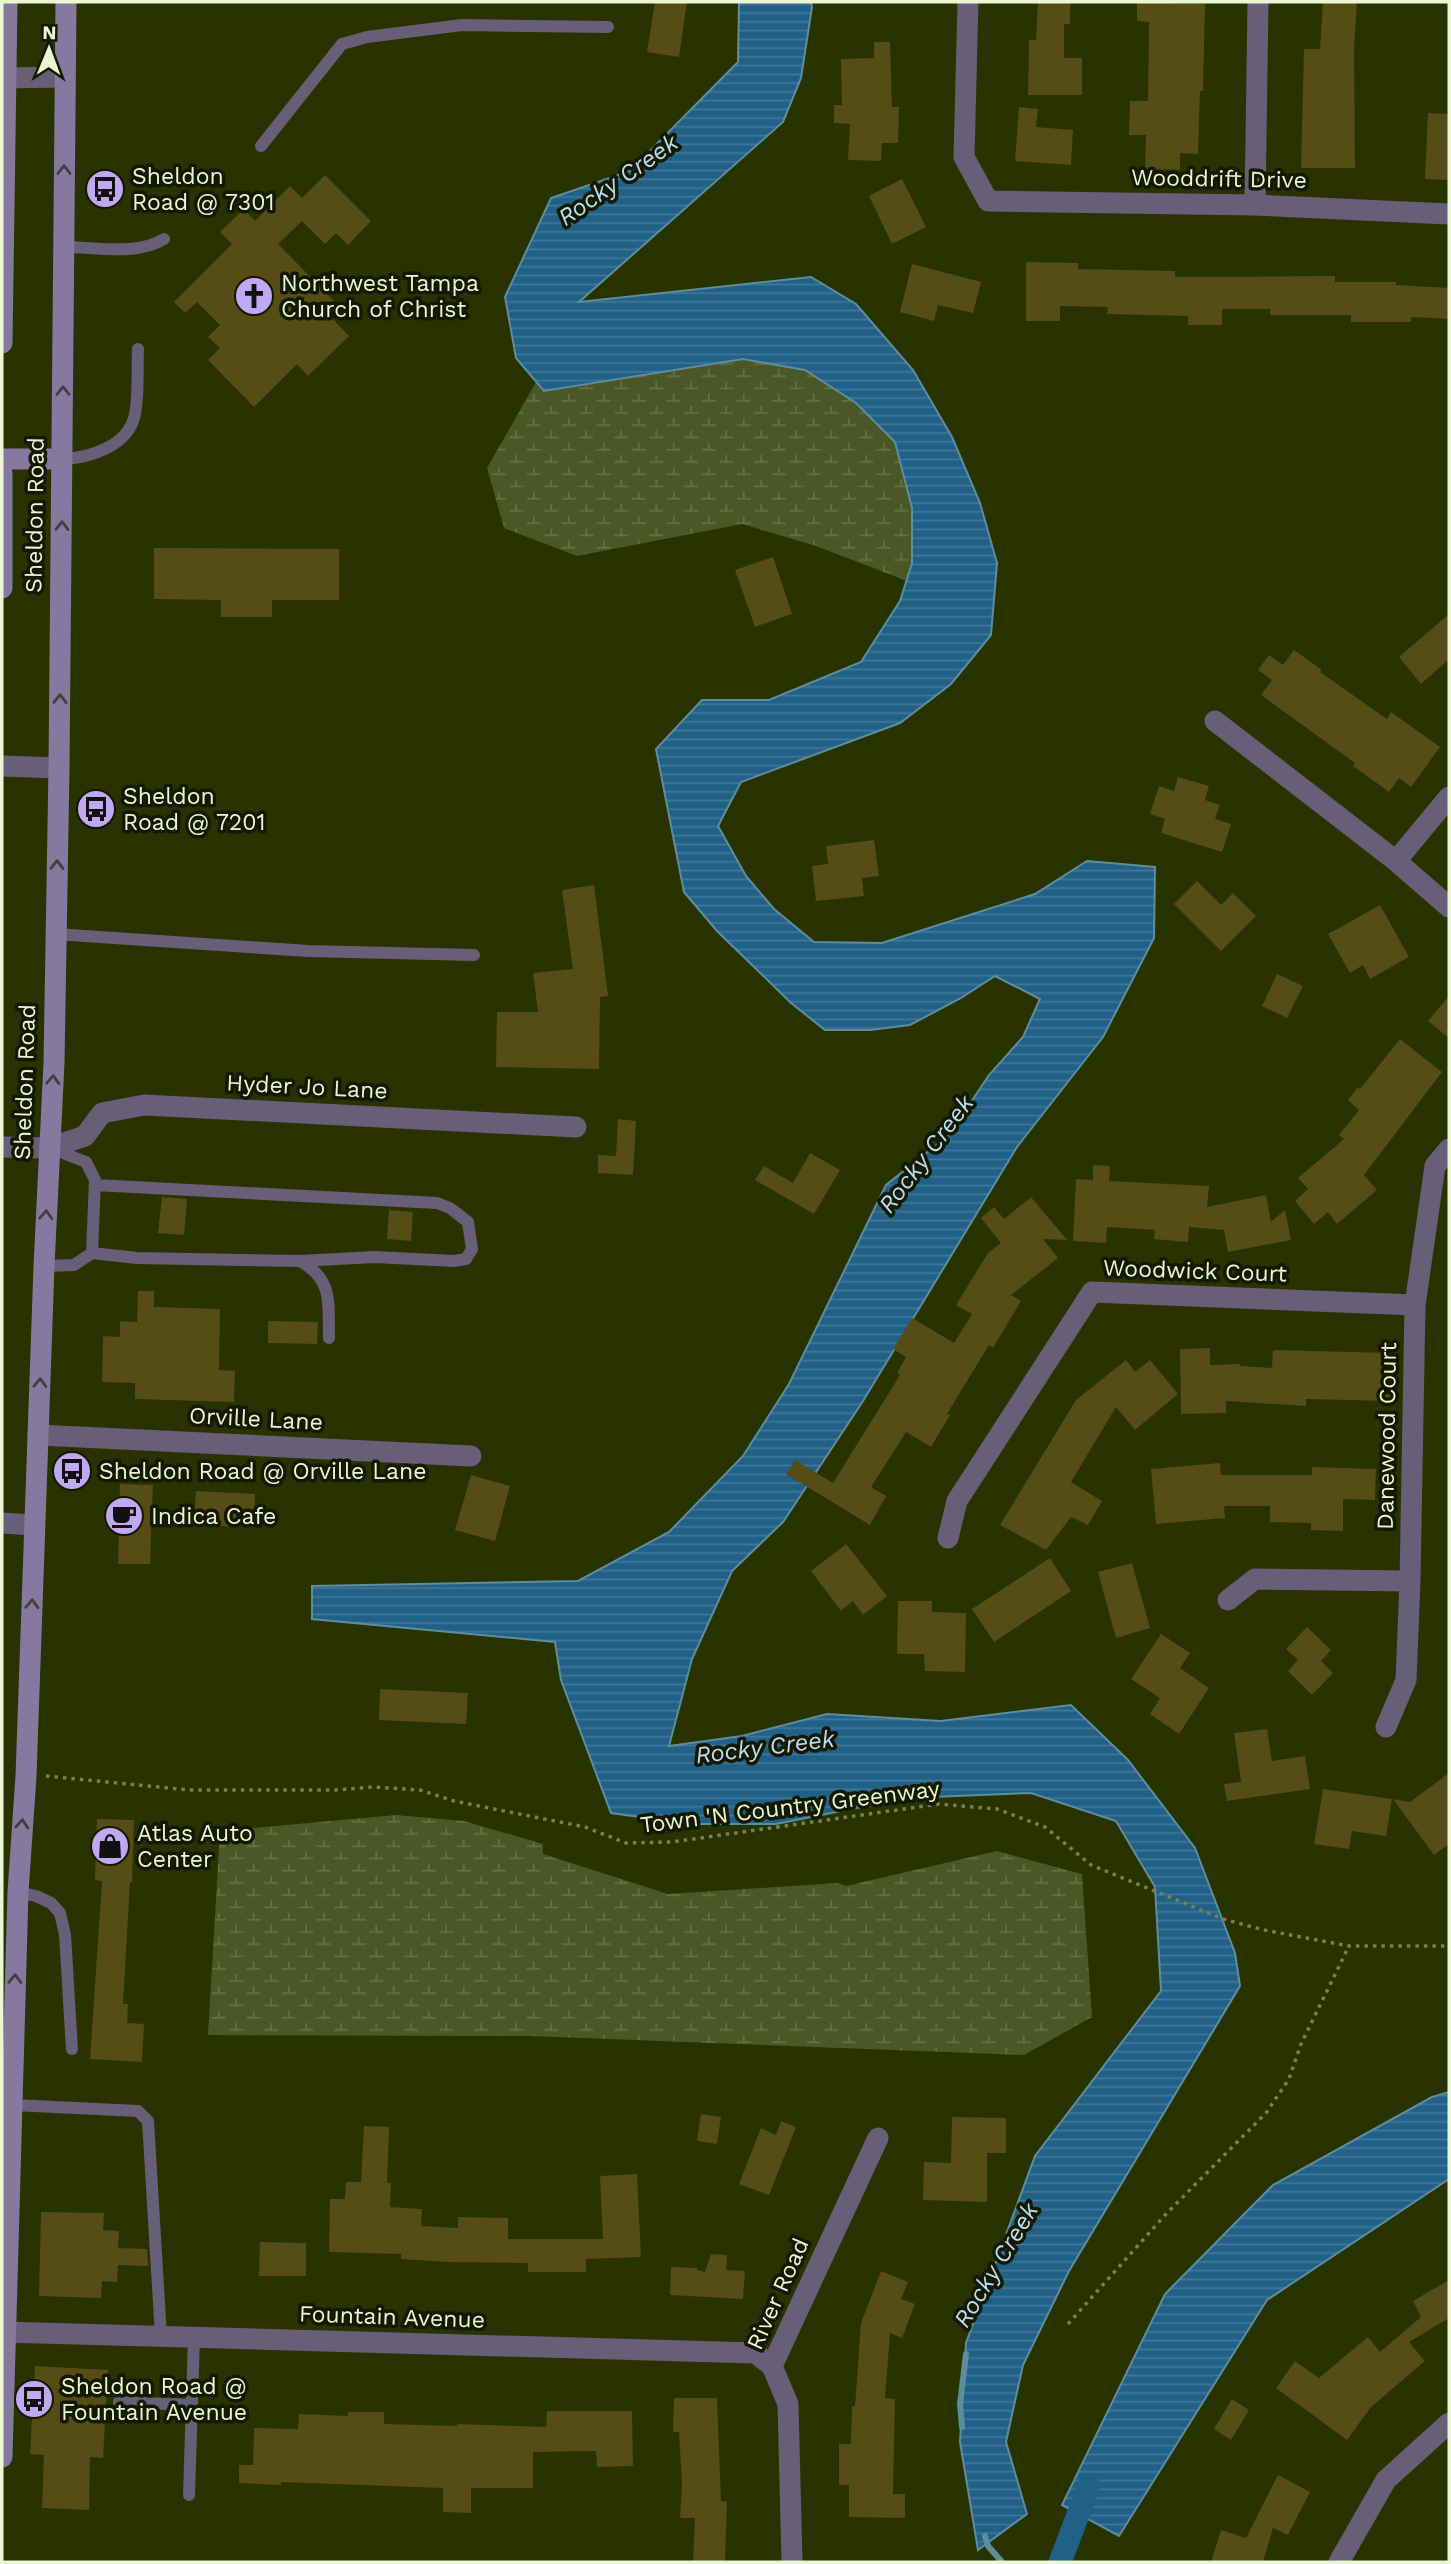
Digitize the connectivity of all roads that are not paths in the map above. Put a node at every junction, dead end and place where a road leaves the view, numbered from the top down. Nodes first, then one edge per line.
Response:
1 (6, 2) edge
2 (66, 2) edge
3 (968, 2) edge
4 (1258, 2) edge
5 (608, 27) dead end
6 (65, 77) junction
7 (4, 78) edge
8 (261, 146) dead end
9 (1255, 205) junction
10 (1449, 214) edge
11 (164, 239) dead end
12 (65, 247) junction
13 (2, 249) edge
14 (2, 343) edge
15 (138, 349) dead end
16 (2, 459) edge
17 (62, 459) junction
18 (2, 473) edge
19 (3, 523) edge
20 (2, 588) edge
21 (1215, 721) dead end
22 (2, 766) edge
23 (59, 768) junction
24 (1449, 797) edge
25 (1396, 861) junction
26 (1449, 907) edge
27 (55, 934) junction
28 (474, 955) dead end
29 (576, 1128) dead end
30 (2, 1147) edge
31 (49, 1148) junction
32 (1449, 1149) edge
33 (95, 1185) junction
34 (92, 1253) junction
35 (300, 1261) junction
36 (44, 1266) junction
37 (1415, 1305) junction
38 (329, 1338) dead end
39 (38, 1435) junction
40 (471, 1456) dead end
41 (2, 1523) edge
42 (34, 1524) junction
43 (948, 1538) dead end
44 (1410, 1581) junction
45 (1228, 1600) dead end
46 (1386, 1727) dead end
47 (10, 1892) edge
48 (72, 2049) dead end
49 (13, 2105) junction
50 (878, 2138) dead end
51 (4, 2332) edge
52 (161, 2337) junction
53 (194, 2337) junction
54 (772, 2366) junction
55 (118, 2402) dead end
56 (192, 2405) junction
57 (1449, 2423) edge
58 (2, 2456) edge
59 (189, 2495) dead end
60 (792, 2562) edge
61 (1339, 2562) edge

1 - 7 main road
2 - 6 main road, Sheldon Road
3 - 9 street, Wooddrift Drive
4 - 9 street
5 - 8 lane
6 - 7 street
12 -> 6 main road, Sheldon Road
7 - 13 main road
9 - 10 street, Wooddrift Drive
11 - 12 lane
17 -> 12 main road, Sheldon Road
13 - 14 main road
15 - 17 lane
16 - 17 main road
23 -> 17 main road, Sheldon Road
18 - 19 main road, Sheldon Road
19 - 20 main road, Sheldon Road
21 - 25 street
22 - 23 street
27 -> 23 main road, Sheldon Road
24 - 25 street
25 - 26 street
27 - 28 lane
31 -> 27 main road, Sheldon Road
29 - 31 street, Hyder Jo Lane
30 - 31 street, Hyder Jo Lane
31 - 33 lane
36 -> 31 main road, Sheldon Road
32 - 37 street, Danewood Court
33 - 34 lane
33 - 35 lane
34 - 35 lane
34 - 36 lane
35 - 38 lane
39 -> 36 main road, Sheldon Road
37 - 43 street, Woodwick Court
37 - 44 street, Danewood Court
39 - 40 street, Orville Lane
39 - 42 main road, Sheldon Road
41 - 42 street
47 -> 42 main road, Sheldon Road
44 - 45 street
44 - 46 street, Danewood Court
47 - 48 lane
49 -> 47 main road, Sheldon Road
49 - 51 main road, Sheldon Road
49 - 52 lane
50 - 54 street, River Road
51 - 52 street, Fountain Avenue
51 - 58 main road, Sheldon Road
52 - 53 street, Fountain Avenue
53 - 54 street, Fountain Avenue
53 - 56 lane
54 - 60 street, River Road
55 - 56 lane
56 - 59 lane
57 - 61 street

